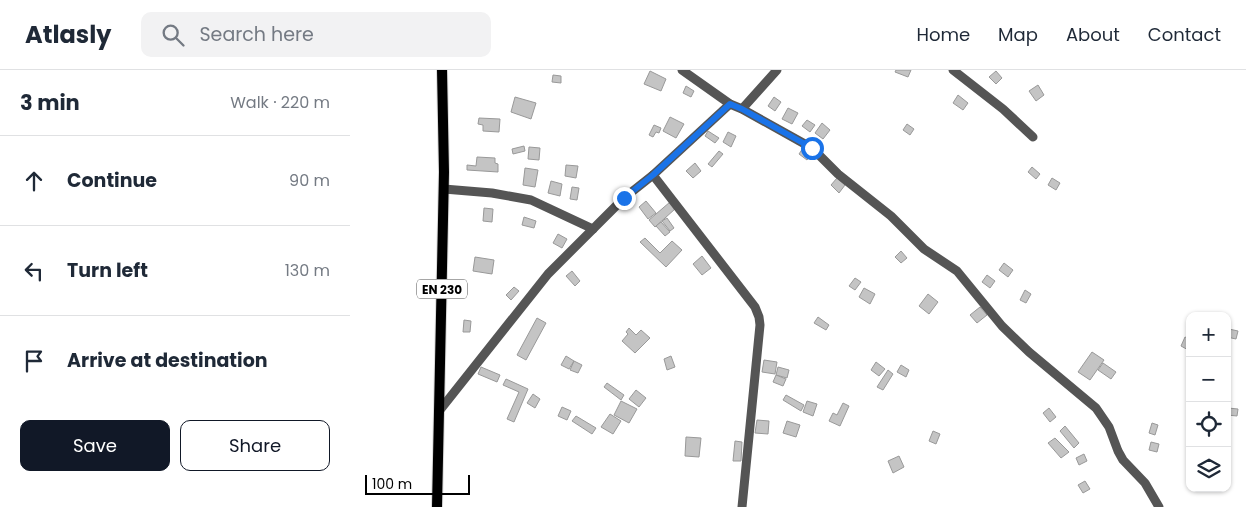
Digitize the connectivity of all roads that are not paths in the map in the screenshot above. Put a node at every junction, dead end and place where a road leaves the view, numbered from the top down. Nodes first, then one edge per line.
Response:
1 (442, 70) edge
2 (777, 70) edge
3 (953, 70) edge
4 (688, 72) edge
5 (730, 104) junction
6 (742, 109) junction
7 (1034, 137) dead end
8 (653, 175) junction
9 (444, 189) junction
10 (593, 229) junction
11 (440, 410) junction
12 (437, 507) edge
13 (742, 507) edge
14 (1160, 507) edge

1 - 9 main road, EN 230
2 - 6 street
3 - 7 street
4 - 5 street
5 - 6 street
5 - 8 street
6 - 14 street
8 - 10 street
8 - 13 street
9 - 10 street
9 - 11 main road, EN 230
10 - 11 street
11 - 12 main road, EN 230

